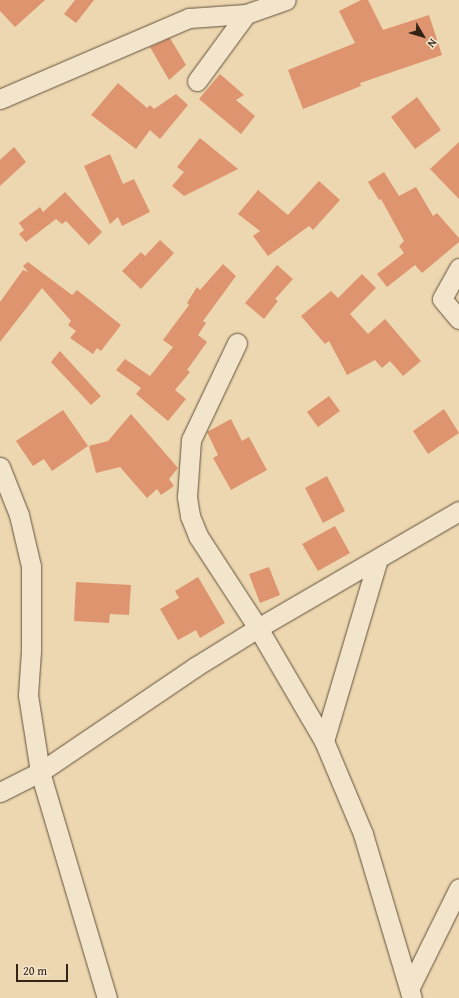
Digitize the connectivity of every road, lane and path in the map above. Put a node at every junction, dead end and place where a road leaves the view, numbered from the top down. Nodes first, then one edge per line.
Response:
1 (286, 0) edge
2 (246, 14) junction
3 (197, 80) dead end
4 (0, 99) edge
5 (459, 268) edge
6 (459, 319) edge
7 (237, 343) dead end
8 (0, 467) edge
9 (459, 511) edge
10 (378, 559) junction
11 (258, 628) junction
12 (324, 741) junction
13 (40, 772) junction
14 (0, 792) edge
15 (459, 888) edge
16 (411, 992) edge
17 (106, 998) edge

1 - 2 street
2 - 3 street
2 - 4 street
5 - 6 street
7 - 11 street
8 - 13 street
9 - 10 street
10 - 11 street
10 - 12 street
11 - 12 street
11 - 13 street
12 - 16 street
13 - 14 street
13 - 17 street
15 - 16 street

